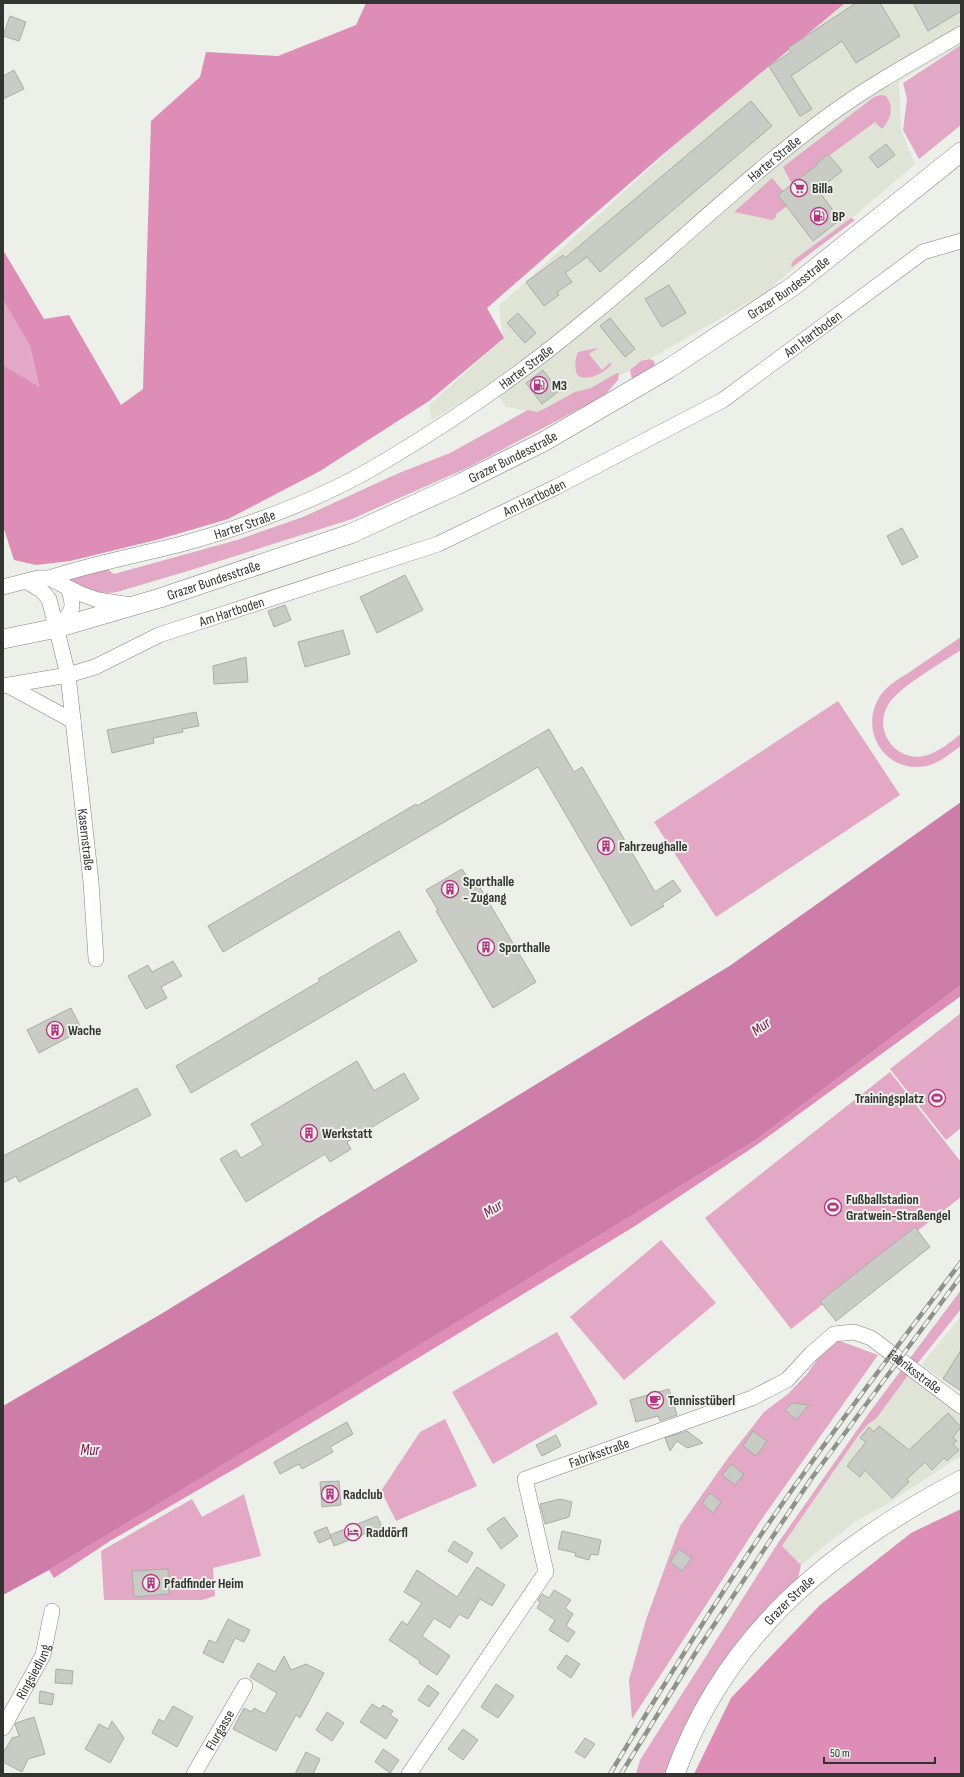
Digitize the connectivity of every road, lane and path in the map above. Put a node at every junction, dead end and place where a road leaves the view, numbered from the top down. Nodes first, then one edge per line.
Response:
1 (961, 34) edge
2 (961, 152) edge
3 (961, 242) edge
4 (49, 578) junction
5 (27, 582) junction
6 (3, 587) edge
7 (68, 588) junction
8 (133, 606) junction
9 (57, 628) junction
10 (3, 639) edge
11 (68, 675) junction
12 (6, 686) edge
13 (73, 721) junction
14 (96, 959) dead end
15 (961, 1406) edge
16 (961, 1480) edge
17 (52, 1611) dead end
18 (245, 1686) dead end
19 (3, 1728) edge
20 (194, 1774) edge
21 (409, 1774) edge
22 (675, 1774) edge

1 - 4 street, Harter Straße
2 - 8 main road, Grazer Bundesstraße
3 - 11 street, Am Hartboden
4 - 5 street, Harter Straße
4 - 7 street
5 - 6 street, Harter Straße
5 - 9 street
7 - 8 street
7 - 9 street
8 - 9 main road, Grazer Bundesstraße
9 - 10 main road, Grazer Bundesstraße
9 - 11 street, Kasernstraße
11 - 12 street
11 - 13 street, Kasernstraße
12 - 13 street
13 - 14 street, Kasernstraße
15 - 21 street, Fabriksstraße
16 - 22 main road, Grazer Straße
17 - 19 street, Ringsiedlung
18 - 20 street, Flurgasse

